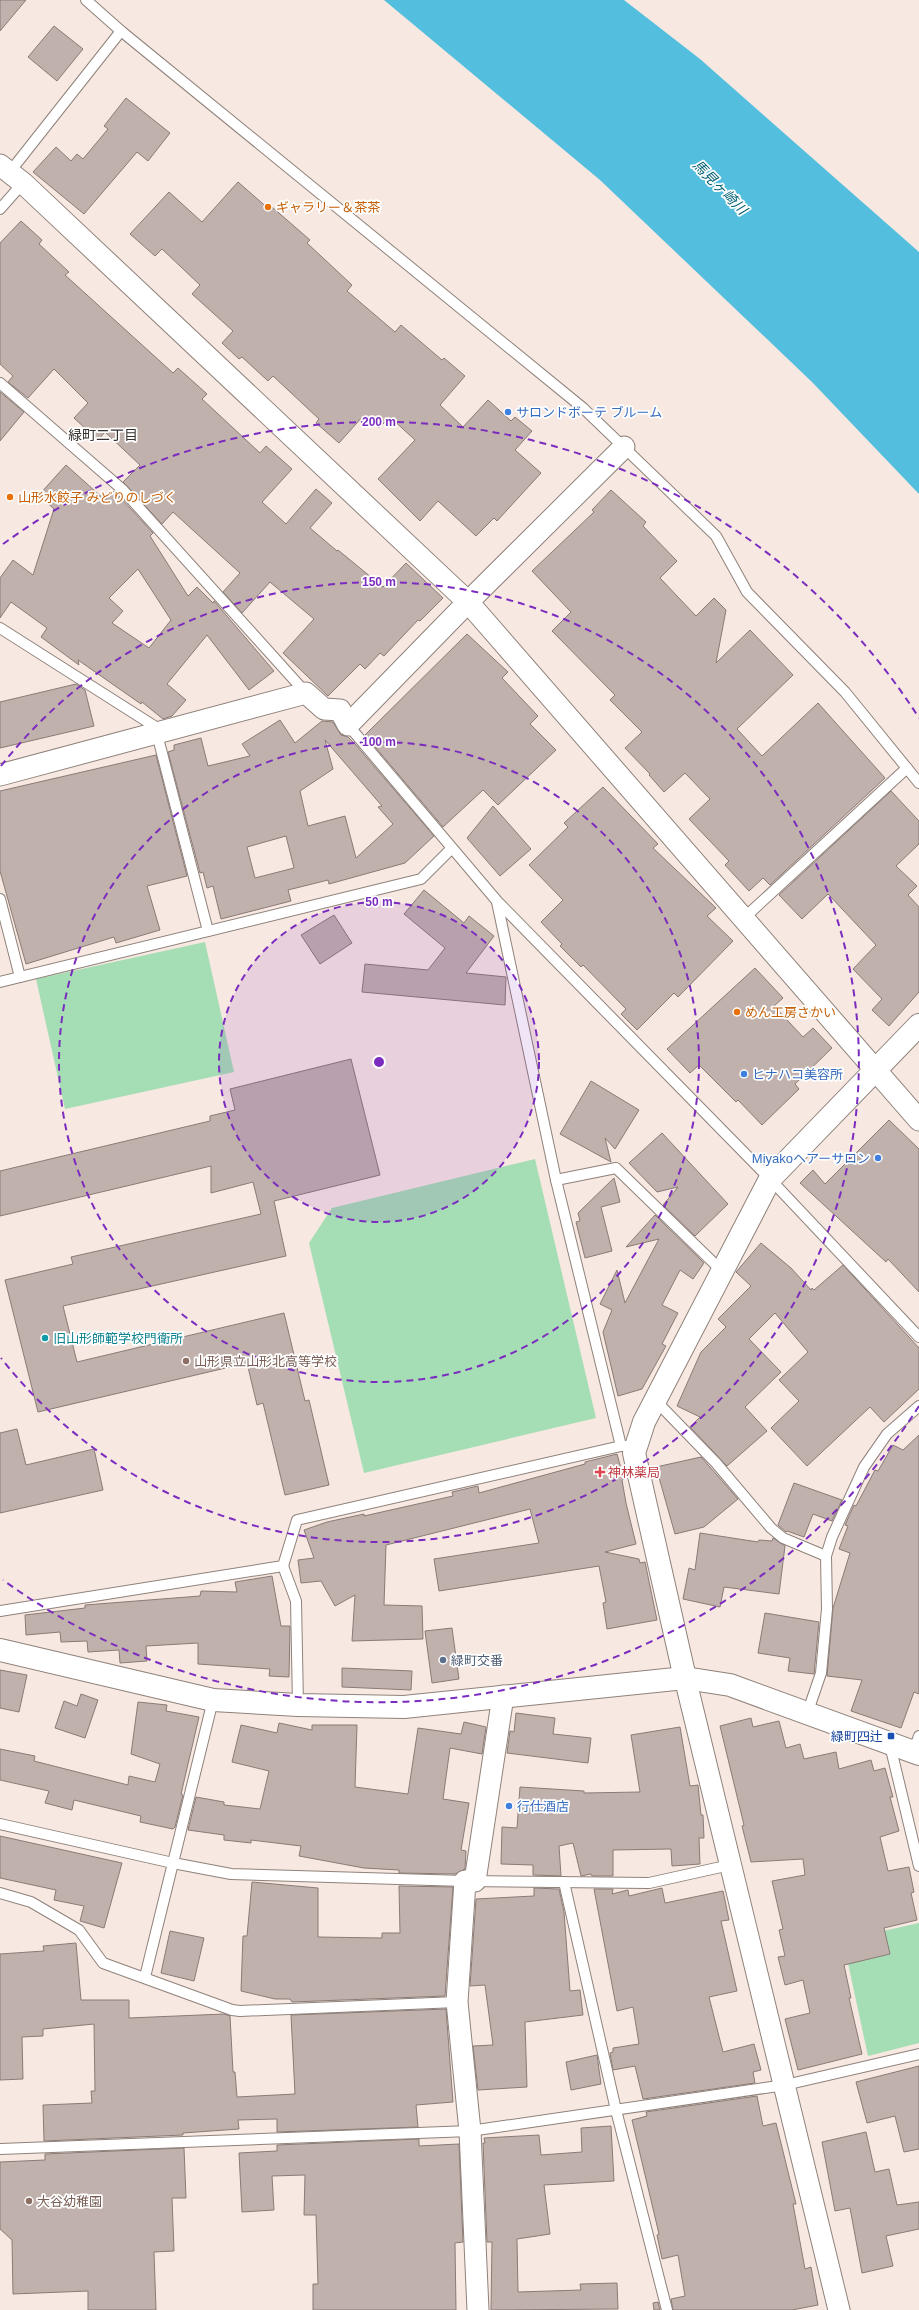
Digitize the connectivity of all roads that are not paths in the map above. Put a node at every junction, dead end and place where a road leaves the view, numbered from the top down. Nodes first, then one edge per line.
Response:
1 (86, 0) edge
2 (121, 31) junction
3 (11, 173) edge
4 (0, 209) edge
5 (0, 383) edge
6 (624, 447) junction
7 (468, 602) junction
8 (0, 628) edge
9 (306, 693) junction
10 (348, 725) junction
11 (160, 733) junction
12 (907, 768) junction
13 (0, 775) edge
14 (919, 783) edge
15 (451, 849) junction
16 (0, 898) edge
17 (497, 901) junction
18 (744, 918) junction
19 (208, 931) junction
20 (20, 977) junction
21 (0, 982) edge
22 (919, 1025) edge
23 (876, 1068) junction
24 (919, 1120) edge
25 (770, 1179) junction
26 (556, 1180) junction
27 (722, 1271) junction
28 (919, 1337) edge
29 (655, 1400) junction
30 (919, 1406) edge
31 (629, 1446) junction
32 (826, 1556) junction
33 (284, 1566) junction
34 (0, 1611) edge
35 (0, 1650) edge
36 (685, 1678) junction
37 (503, 1696) junction
38 (213, 1700) junction
39 (298, 1705) junction
40 (807, 1714) junction
41 (890, 1745) junction
42 (917, 1747) edge
43 (0, 1824) edge
44 (173, 1863) junction
45 (730, 1865) junction
46 (919, 1866) edge
47 (470, 1881) junction
48 (564, 1882) junction
49 (0, 1893) edge
50 (145, 1977) junction
51 (458, 2002) junction
52 (919, 2054) edge
53 (785, 2085) junction
54 (616, 2110) junction
55 (470, 2131) junction
56 (0, 2150) edge
57 (478, 2310) edge
58 (667, 2310) edge
59 (839, 2310) edge

1 - 2 lane
2 - 3 lane
2 - 6 lane
3 - 4 lane
3 - 7 street
5 - 9 lane
6 - 7 street
6 - 12 lane
7 - 10 street
7 - 18 street
8 - 11 lane
9 - 10 street
9 - 11 street
10 - 15 lane
11 - 13 street
11 - 19 lane
12 - 14 lane
12 - 18 lane
15 - 17 lane
15 - 19 lane
16 - 20 lane
17 - 25 lane
17 - 26 lane
18 - 23 street
19 - 20 lane
20 - 21 lane
22 - 23 street
23 - 24 street
23 - 25 street
25 - 27 street
25 - 28 lane
26 - 27 lane
26 - 31 lane
27 - 29 street
29 - 31 street
29 - 32 lane
30 - 32 lane
31 - 33 lane
31 - 36 street
32 - 40 lane
33 - 34 lane
33 - 39 lane
35 - 38 street
36 - 37 street
36 - 40 street
36 - 45 street
37 - 39 street
37 - 47 street
38 - 39 street
38 - 44 lane
40 - 41 street
41 - 42 street
41 - 46 lane
43 - 44 lane
44 - 47 lane
44 - 50 lane
45 - 48 lane
45 - 53 street
47 - 48 lane
47 - 51 street
48 - 54 lane
49 - 50 lane
50 - 51 lane
51 - 55 street
52 - 53 lane
53 - 54 lane
53 - 59 street
54 - 55 lane
54 - 58 lane
55 - 56 lane
55 - 57 street

